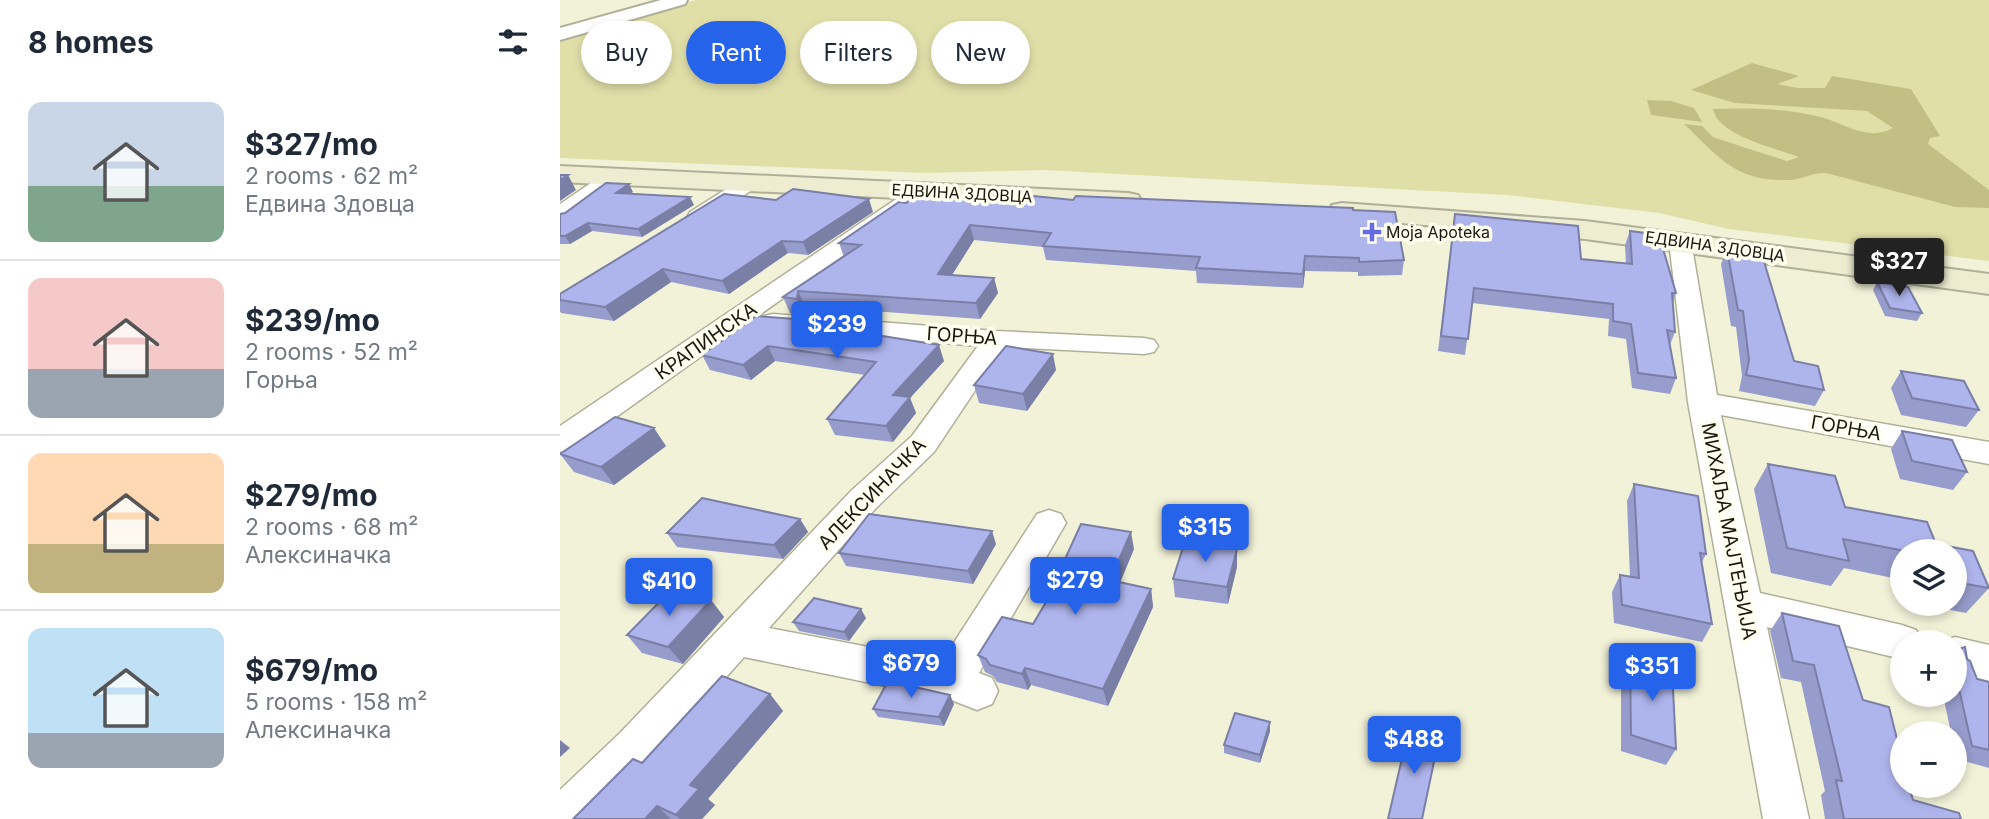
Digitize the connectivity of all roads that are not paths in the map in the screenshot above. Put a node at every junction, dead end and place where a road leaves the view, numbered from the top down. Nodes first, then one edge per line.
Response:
1 (679, 0) edge
2 (560, 34) edge
3 (560, 174) edge
4 (614, 176) junction
5 (749, 183) junction
6 (921, 191) junction
7 (1157, 202) edge
8 (1309, 209) edge
9 (560, 214) edge
10 (685, 225) edge
11 (1680, 241) junction
12 (1989, 284) edge
13 (738, 319) junction
14 (996, 339) junction
15 (1144, 346) dead end
16 (1703, 402) junction
17 (560, 441) edge
18 (1989, 453) edge
19 (1049, 523) dead end
20 (1745, 606) junction
21 (736, 639) junction
22 (1890, 639) edge
23 (1967, 658) edge
24 (1989, 663) edge
25 (564, 819) edge
26 (1786, 819) edge

1 - 2 street
3 - 4 main road, ЕДВИНА ЗДОВЦА
4 - 5 main road, ЕДВИНА ЗДОВЦА
4 - 9 street
5 - 6 main road, ЕДВИНА ЗДОВЦА
5 - 10 street
6 - 7 main road, ЕДВИНА ЗДОВЦА
6 - 13 street, КРАПИНСКА
8 - 11 main road, ЕДВИНА ЗДОВЦА
11 - 12 main road, ЕДВИНА ЗДОВЦА
11 - 16 street, МИХАЉА МАЈТЕЊИЈА
13 - 14 street, ГОРЊА
13 - 17 street, КРАПИНСКА
14 - 15 street, ГОРЊА
14 - 21 street, АЛЕКСИНАЧКА
16 - 18 street, ГОРЊА
16 - 20 street, МИХАЉА МАЈТЕЊИЈА
19 - 21 street
20 - 22 street
20 - 26 street, МИХАЉА МАЈТЕЊИЈА
21 - 25 street, АЛЕКСИНАЧКА
23 - 24 street

